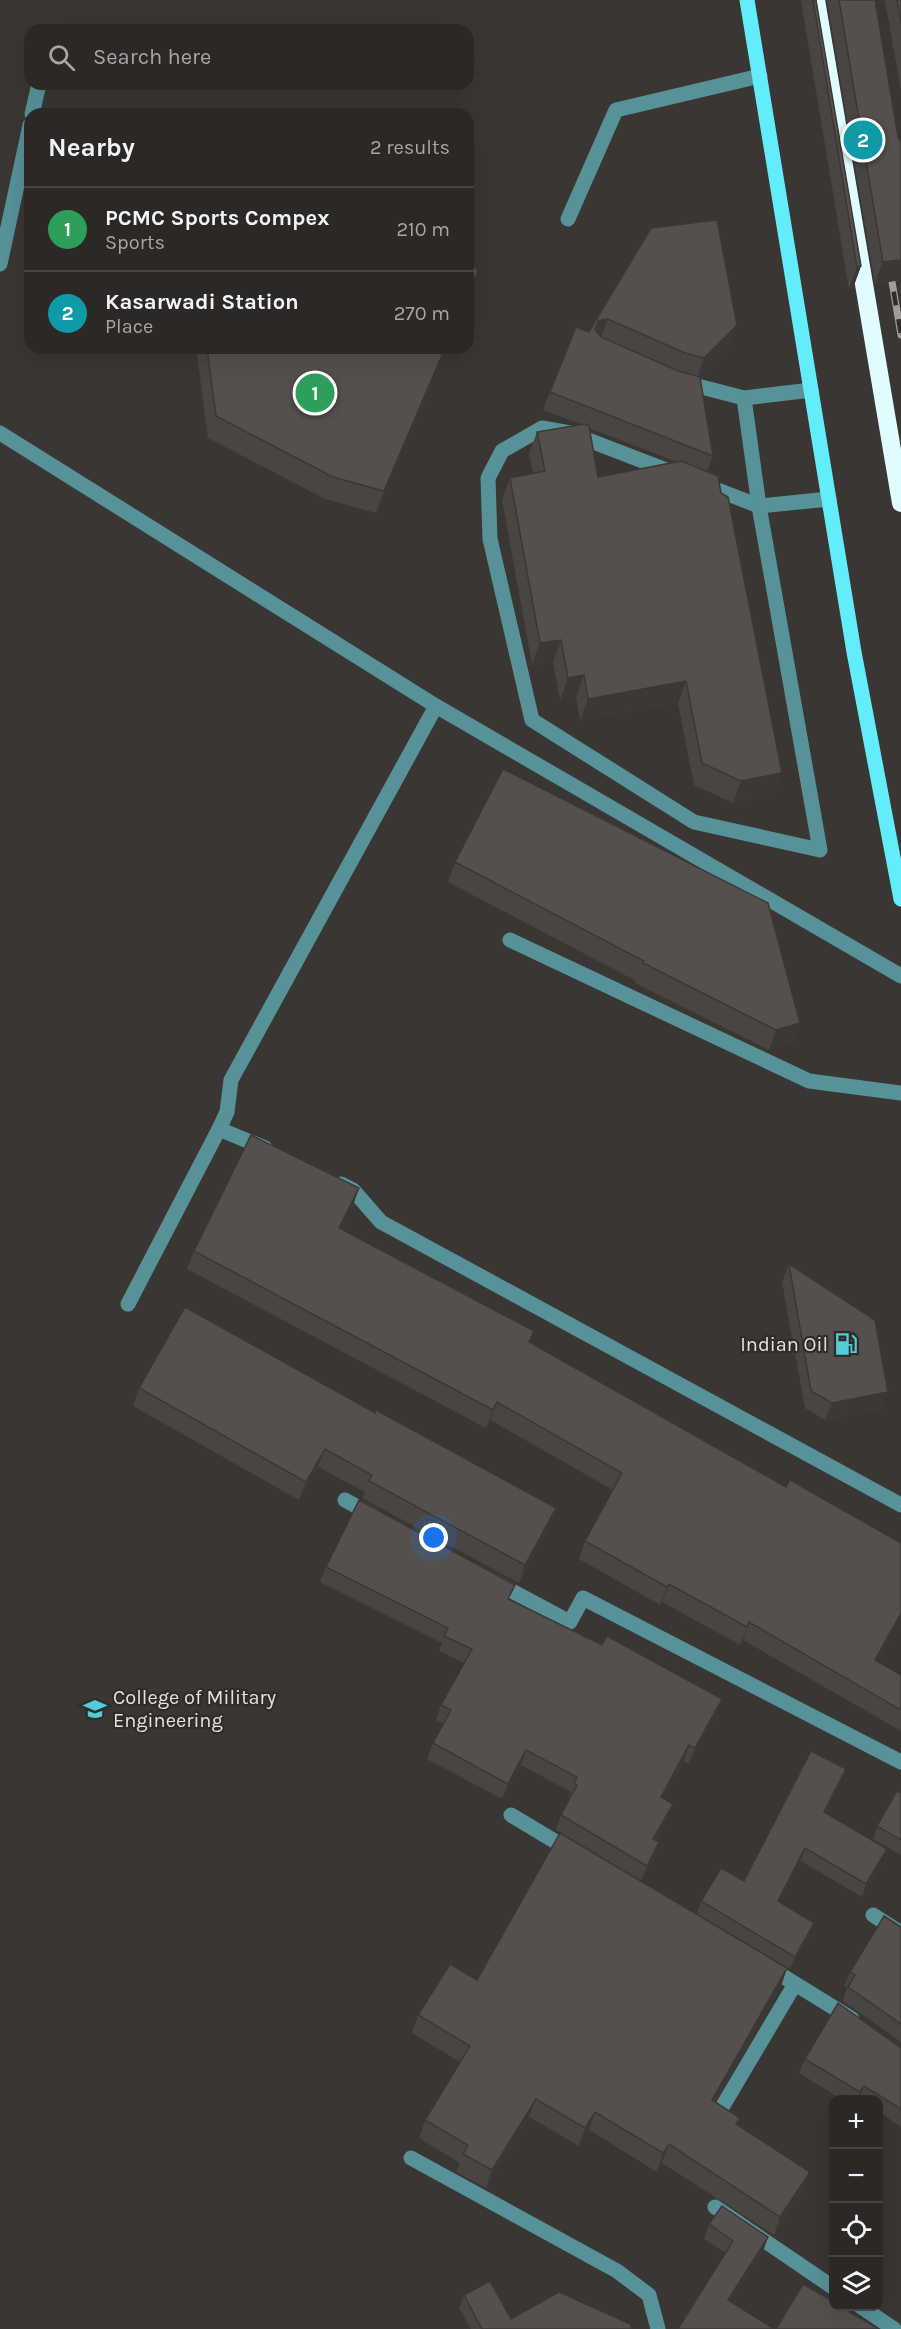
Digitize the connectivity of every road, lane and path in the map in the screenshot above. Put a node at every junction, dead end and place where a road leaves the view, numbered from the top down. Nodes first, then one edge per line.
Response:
1 (747, 0) edge
2 (816, 0) edge
3 (760, 76) junction
4 (38, 90) edge
5 (33, 108) edge
6 (24, 153) edge
7 (568, 219) dead end
8 (0, 264) edge
9 (666, 376) edge
10 (811, 390) junction
11 (744, 398) junction
12 (0, 433) edge
13 (829, 499) junction
14 (901, 503) edge
15 (759, 506) junction
16 (436, 706) junction
17 (901, 899) edge
18 (510, 940) dead end
19 (901, 976) edge
20 (901, 1093) edge
21 (219, 1129) junction
22 (284, 1157) edge
23 (323, 1176) edge
24 (129, 1304) dead end
25 (345, 1500) dead end
26 (901, 1505) edge
27 (386, 1523) edge
28 (478, 1572) edge
29 (901, 1762) edge
30 (511, 1815) dead end
31 (582, 1857) edge
32 (873, 1915) dead end
33 (901, 1933) edge
34 (754, 1960) edge
35 (795, 1984) junction
36 (866, 2029) edge
37 (721, 2109) edge
38 (411, 2157) dead end
39 (715, 2207) dead end
40 (829, 2286) edge
41 (866, 2311) edge
42 (658, 2329) edge
43 (894, 2329) edge

1 - 3 main road
2 - 14 highway
3 - 7 street
3 - 10 main road
4 - 5 street
6 - 8 street
9 - 11 street
10 - 11 street
10 - 13 main road
11 - 15 street
12 - 16 street
13 - 15 street
13 - 17 main road
15 - 15 street
16 - 19 street
16 - 21 street
18 - 20 street
21 - 22 street
21 - 24 street
23 - 26 street
25 - 27 street
28 - 29 street
30 - 31 street
32 - 33 street
34 - 35 street
35 - 36 street
35 - 37 street
38 - 42 street
39 - 40 street
41 - 43 street

